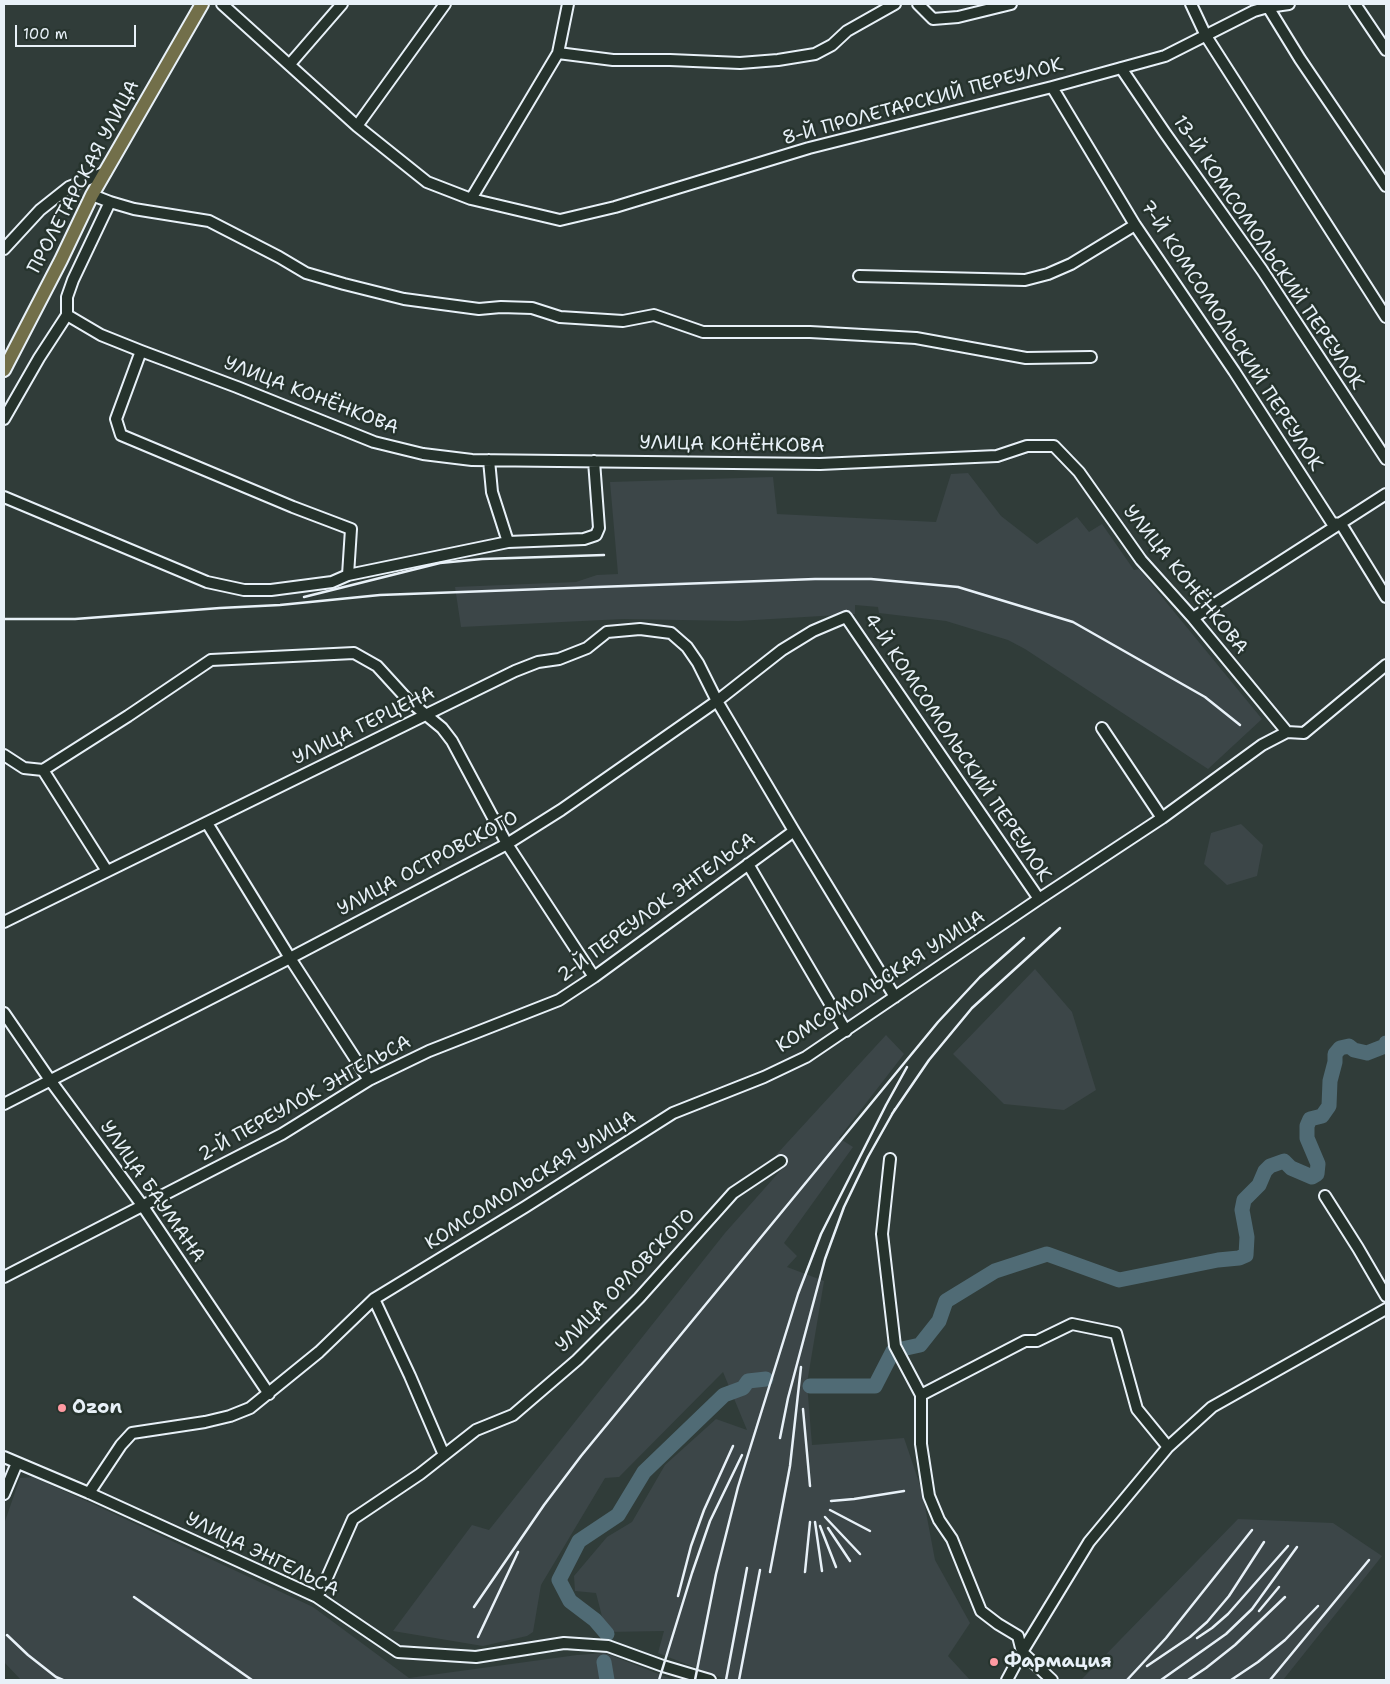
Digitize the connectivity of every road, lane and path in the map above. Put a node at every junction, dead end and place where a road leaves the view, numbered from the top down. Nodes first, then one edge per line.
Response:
1 (202, 4) edge
2 (222, 4) edge
3 (342, 4) edge
4 (445, 4) edge
5 (568, 4) edge
6 (896, 4) edge
7 (918, 4) edge
8 (1011, 4) edge
9 (1191, 4) edge
10 (1288, 4) edge
11 (1356, 4) edge
12 (1268, 7) junction
13 (1206, 36) junction
14 (1386, 50) edge
15 (558, 53) junction
16 (290, 64) junction
17 (1121, 68) junction
18 (1052, 87) junction
19 (357, 126) junction
20 (106, 172) junction
21 (1386, 186) edge
22 (92, 195) junction
23 (472, 199) junction
24 (110, 202) junction
25 (1135, 225) junction
26 (4, 249) edge
27 (859, 276) dead end
28 (67, 315) junction
29 (1386, 317) edge
30 (141, 351) junction
31 (1091, 357) dead end
32 (4, 370) edge
33 (4, 419) edge
34 (1386, 459) edge
35 (489, 460) junction
36 (594, 461) junction
37 (1386, 494) edge
38 (4, 497) edge
39 (1341, 524) junction
40 (508, 542) junction
41 (348, 575) junction
42 (1386, 597) edge
43 (846, 617) joint
44 (1193, 618) junction
45 (1386, 665) edge
46 (717, 701) junction
47 (425, 715) junction
48 (1102, 728) dead end
49 (1286, 732) junction
50 (4, 755) edge
51 (43, 770) junction
52 (1162, 818) junction
53 (207, 823) junction
54 (794, 831) junction
55 (508, 844) junction
56 (748, 864) junction
57 (107, 871) junction
58 (1039, 899) junction
59 (4, 922) edge
60 (290, 958) junction
61 (594, 977) junction
62 (895, 997) junction
63 (4, 1013) edge
64 (846, 1031) junction
65 (50, 1080) junction
66 (369, 1080) junction
67 (4, 1104) edge
68 (890, 1159) dead end
69 (781, 1161) dead end
70 (1325, 1196) dead end
71 (142, 1205) junction
72 (4, 1276) edge
73 (1386, 1296) edge
74 (374, 1299) junction
75 (1386, 1309) edge
76 (269, 1394) junction
77 (921, 1395) junction
78 (1168, 1447) junction
79 (444, 1455) junction
80 (4, 1457) edge
81 (17, 1463) junction
82 (89, 1492) junction
83 (4, 1494) edge
84 (317, 1597) junction
85 (1022, 1652) junction
86 (710, 1680) edge
87 (1007, 1680) edge
88 (1052, 1680) edge

1 - 20 main road, ПРОЛЕТАРСКАЯ УЛИЦА
2 - 16 street
3 - 16 street
4 - 19 street
5 - 15 street
6 - 15 street
7 - 8 street
9 - 13 street
10 - 12 street, 8-Й ПРОЛЕТАРСКИЙ ПЕРЕУЛОК
11 - 14 street
12 - 13 street, 8-Й ПРОЛЕТАРСКИЙ ПЕРЕУЛОК
12 - 21 street
13 - 17 street, 8-Й ПРОЛЕТАРСКИЙ ПЕРЕУЛОК
13 - 29 street
15 - 23 street
16 - 19 street
17 - 18 street, 8-Й ПРОЛЕТАРСКИЙ ПЕРЕУЛОК
17 - 34 street, 13-Й КОМСОМОЛЬСКИЙ ПЕРЕУЛОК
18 - 23 street, 8-Й ПРОЛЕТАРСКИЙ ПЕРЕУЛОК
18 - 25 street, 7-Й КОМСОМОЛЬСКИЙ ПЕРЕУЛОК
19 - 23 street
20 - 22 main road, ПРОЛЕТАРСКАЯ УЛИЦА
20 - 26 street
22 - 24 street
22 - 32 main road, ПРОЛЕТАРСКАЯ УЛИЦА
24 - 28 street, ПРОЛЕТАРСКАЯ УЛИЦА
24 - 31 street
25 - 27 street
25 - 39 street, 7-Й КОМСОМОЛЬСКИЙ ПЕРЕУЛОК
28 - 30 street, УЛИЦА КОНЁНКОВА
28 - 33 street, ПРОЛЕТАРСКАЯ УЛИЦА
30 - 35 street, УЛИЦА КОНЁНКОВА
30 - 41 street
35 - 36 street, УЛИЦА КОНЁНКОВА
35 - 40 street
36 - 40 street
36 - 44 street, УЛИЦА КОНЁНКОВА
37 - 39 street
38 - 41 street
39 - 42 street, 7-Й КОМСОМОЛЬСКИЙ ПЕРЕУЛОК
39 - 44 street
40 - 41 street
43 - 46 street, УЛИЦА ОСТРОВСКОГО
43 - 58 street, 4-Й КОМСОМОЛЬСКИЙ ПЕРЕУЛОК
44 - 49 street, УЛИЦА КОНЁНКОВА
45 - 49 street, КОМСОМОЛЬСКАЯ УЛИЦА
46 - 47 street, УЛИЦА ГЕРЦЕНА
46 - 54 street, УЛИЦА ГЕРЦЕНА
46 - 55 street, УЛИЦА ОСТРОВСКОГО
47 - 51 street
47 - 53 street, УЛИЦА ГЕРЦЕНА
47 - 55 street
48 - 52 street
49 - 52 street, КОМСОМОЛЬСКАЯ УЛИЦА
50 - 51 street
51 - 57 street
52 - 58 street, КОМСОМОЛЬСКАЯ УЛИЦА
53 - 57 street, УЛИЦА ГЕРЦЕНА
53 - 60 street
54 - 56 street, 2-Й ПЕРЕУЛОК ЭНГЕЛЬСА
54 - 62 street, УЛИЦА ГЕРЦЕНА
55 - 60 street, УЛИЦА ОСТРОВСКОГО
55 - 61 street
56 - 61 street, 2-Й ПЕРЕУЛОК ЭНГЕЛЬСА
56 - 64 street
57 - 59 street, УЛИЦА ГЕРЦЕНА
58 - 62 street, КОМСОМОЛЬСКАЯ УЛИЦА
60 - 65 street, УЛИЦА ОСТРОВСКОГО
60 - 66 street
61 - 66 street, 2-Й ПЕРЕУЛОК ЭНГЕЛЬСА
62 - 64 street, КОМСОМОЛЬСКАЯ УЛИЦА
63 - 65 street, УЛИЦА БАУМАНА
64 - 74 street, КОМСОМОЛЬСКАЯ УЛИЦА
65 - 67 street, УЛИЦА ОСТРОВСКОГО
65 - 71 street, УЛИЦА БАУМАНА
66 - 71 street, 2-Й ПЕРЕУЛОК ЭНГЕЛЬСА
68 - 77 street
69 - 79 street, УЛИЦА ОРЛОВСКОГО
70 - 73 street
71 - 72 street, 2-Й ПЕРЕУЛОК ЭНГЕЛЬСА
71 - 76 street, УЛИЦА БАУМАНА
74 - 76 street, КОМСОМОЛЬСКАЯ УЛИЦА
74 - 79 street
75 - 78 street
76 - 82 street, КОМСОМОЛЬСКАЯ УЛИЦА
77 - 78 street
77 - 85 street
78 - 85 street
79 - 84 street, УЛИЦА ОРЛОВСКОГО
80 - 81 street, УЛИЦА ЭНГЕЛЬСА
81 - 82 street, УЛИЦА ЭНГЕЛЬСА
81 - 83 street
82 - 84 street, УЛИЦА ЭНГЕЛЬСА
84 - 86 street, УЛИЦА ЭНГЕЛЬСА
85 - 87 street
85 - 88 street

